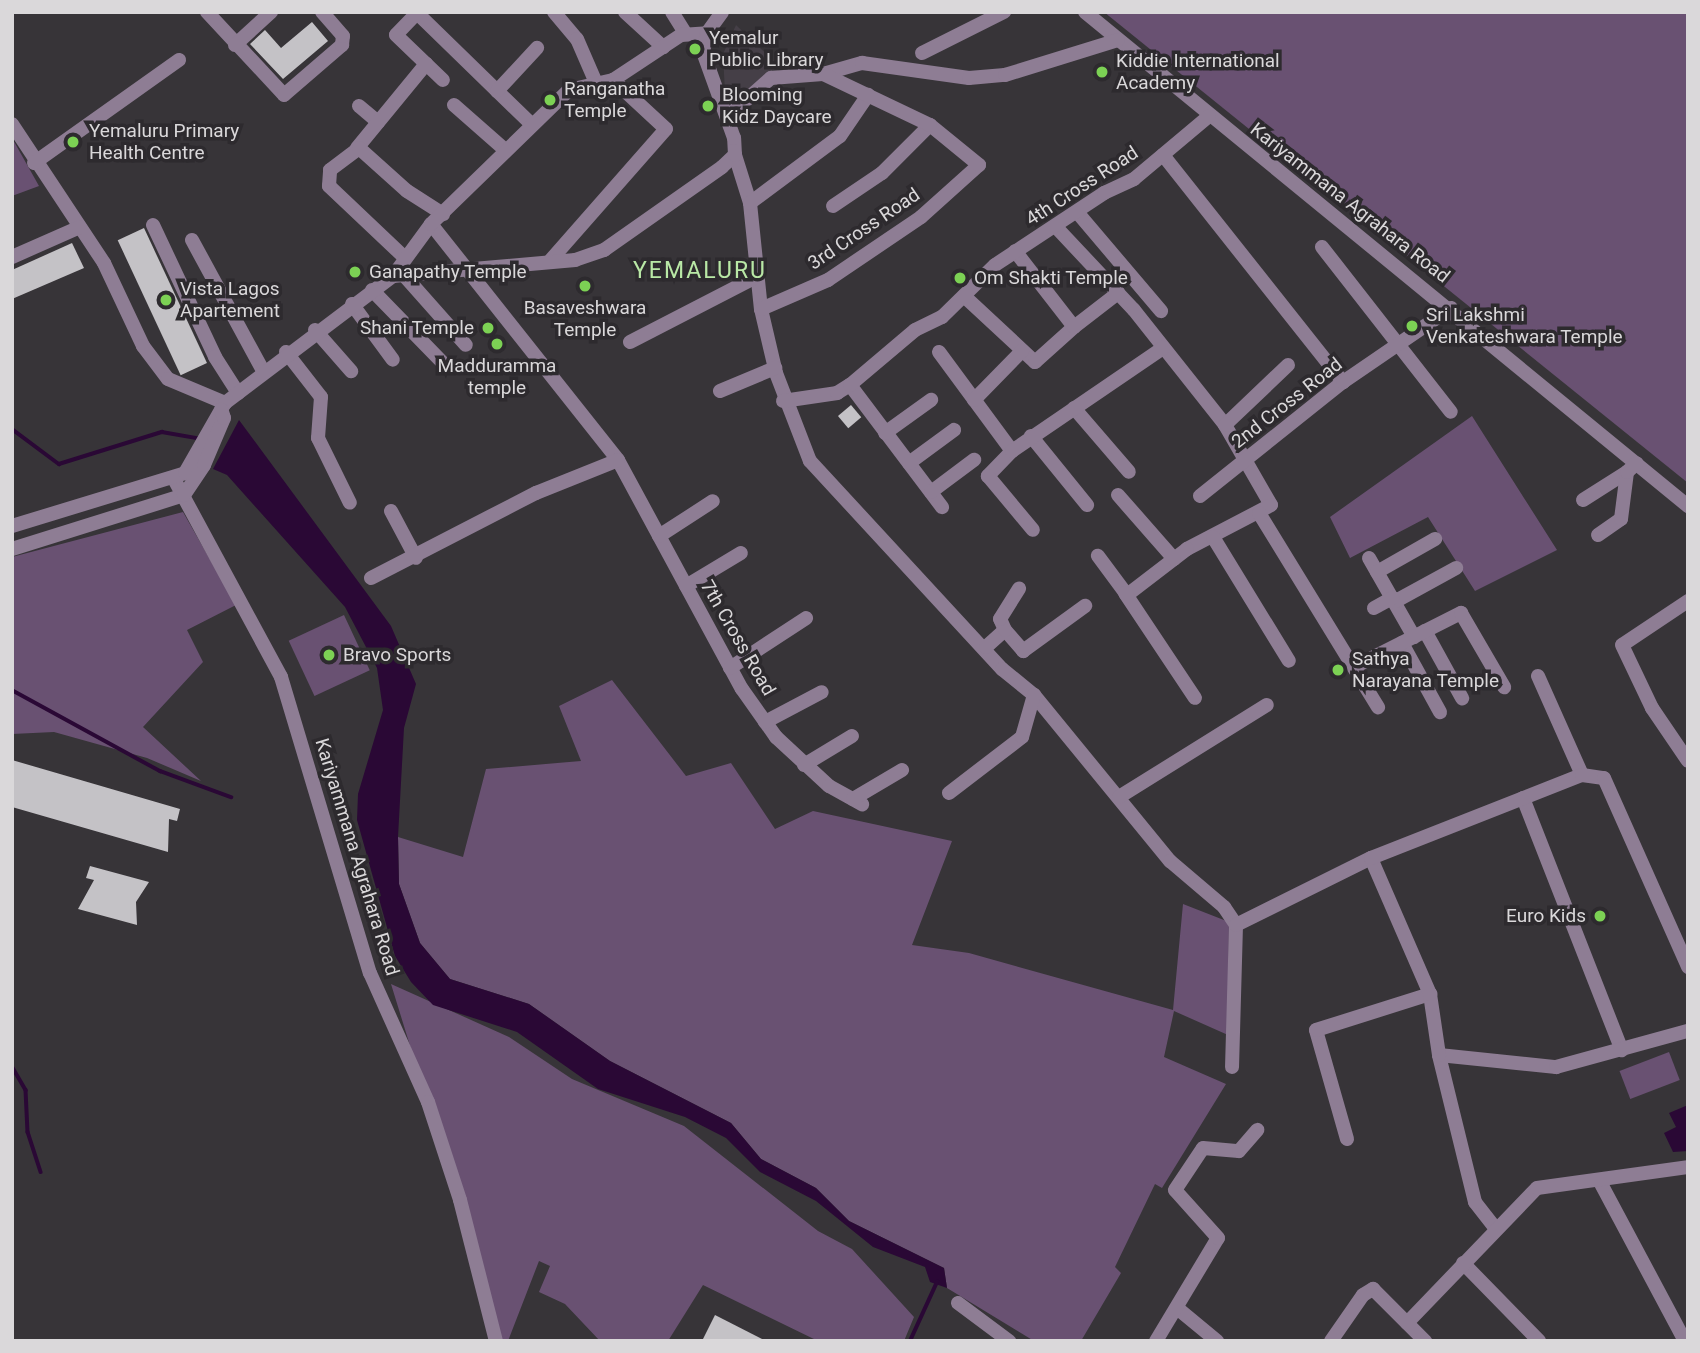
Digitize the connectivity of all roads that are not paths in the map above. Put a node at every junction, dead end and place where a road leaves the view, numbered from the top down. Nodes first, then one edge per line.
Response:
1 (207, 12) edge
2 (271, 12) edge
3 (322, 12) edge
4 (554, 12) edge
5 (625, 12) edge
6 (672, 12) edge
7 (1004, 12) edge
8 (1085, 12) edge
9 (416, 13) edge
10 (715, 15) edge
11 (707, 33) junction
12 (686, 34) junction
13 (1118, 40) junction
14 (235, 45) junction
15 (663, 47) junction
16 (537, 48) dead end
17 (922, 53) dead end
18 (179, 61) dead end
19 (426, 64) junction
20 (823, 74) junction
21 (443, 80) dead end
22 (613, 80) junction
23 (596, 83) junction
24 (497, 91) junction
25 (869, 95) junction
26 (454, 105) dead end
27 (359, 106) dead end
28 (1209, 116) junction
29 (727, 117) junction
30 (378, 122) junction
31 (530, 123) junction
32 (12, 124) edge
33 (930, 124) junction
34 (357, 148) junction
35 (504, 149) junction
36 (735, 155) junction
37 (1163, 155) junction
38 (34, 163) junction
39 (750, 204) junction
40 (833, 206) dead end
41 (1077, 212) junction
42 (443, 214) junction
43 (153, 225) dead end
44 (431, 225) junction
45 (1055, 226) junction
46 (80, 227) junction
47 (192, 240) dead end
48 (1322, 247) dead end
49 (1015, 251) junction
50 (403, 256) junction
51 (12, 257) edge
52 (550, 262) junction
53 (465, 270) junction
54 (397, 275) junction
55 (758, 276) junction
56 (372, 290) junction
57 (1118, 293) junction
58 (964, 296) junction
59 (352, 304) junction
60 (1451, 308) junction
61 (761, 309) junction
62 (1161, 311) dead end
63 (1074, 327) junction
64 (315, 330) junction
65 (630, 342) dead end
66 (1399, 344) junction
67 (466, 345) dead end
68 (1163, 348) junction
69 (1022, 351) junction
70 (286, 352) junction
71 (939, 352) dead end
72 (393, 360) dead end
73 (443, 363) dead end
74 (1288, 365) dead end
75 (775, 368) junction
76 (263, 371) junction
77 (351, 371) dead end
78 (1343, 382) junction
79 (850, 385) junction
80 (720, 391) dead end
81 (238, 393) junction
82 (931, 400) dead end
83 (974, 400) junction
84 (783, 401) junction
85 (1074, 408) junction
86 (221, 411) junction
87 (1451, 412) dead end
88 (1225, 425) junction
89 (954, 430) dead end
90 (885, 433) junction
91 (1031, 436) junction
92 (1012, 451) junction
93 (1247, 458) junction
94 (618, 460) junction
95 (974, 460) dead end
96 (909, 463) junction
97 (1632, 467) junction
98 (1129, 472) dead end
99 (185, 478) junction
100 (931, 492) junction
101 (184, 495) junction
102 (1118, 495) dead end
103 (1200, 496) dead end
104 (1583, 500) dead end
105 (713, 501) dead end
106 (350, 503) dead end
107 (1087, 505) dead end
108 (1688, 506) edge
109 (943, 507) dead end
110 (391, 511) dead end
111 (1259, 513) junction
112 (12, 526) edge
113 (1033, 530) dead end
114 (1598, 535) dead end
115 (659, 536) junction
116 (1213, 537) junction
117 (1435, 539) dead end
118 (12, 549) edge
119 (741, 553) dead end
120 (1098, 556) dead end
121 (416, 558) junction
122 (1369, 558) dead end
123 (1174, 559) junction
124 (1455, 568) dead end
125 (1377, 572) junction
126 (371, 579) dead end
127 (686, 586) junction
128 (1019, 588) dead end
129 (1125, 593) junction
130 (1393, 600) junction
131 (1688, 601) edge
132 (1085, 606) dead end
133 (1374, 608) dead end
134 (806, 618) dead end
135 (1004, 630) junction
136 (1414, 637) junction
137 (986, 648) junction
138 (1289, 662) dead end
139 (1356, 666) junction
140 (730, 668) junction
141 (1538, 676) dead end
142 (1504, 687) dead end
143 (822, 692) dead end
144 (1034, 695) junction
145 (1195, 698) dead end
146 (1462, 698) dead end
147 (1267, 705) dead end
148 (1378, 707) dead end
149 (1440, 712) dead end
150 (765, 722) junction
151 (852, 736) dead end
152 (1688, 761) edge
153 (804, 765) junction
154 (902, 770) dead end
155 (1582, 775) junction
156 (949, 793) dead end
157 (1119, 797) junction
158 (1523, 798) junction
159 (1371, 858) junction
160 (1236, 925) junction
161 (1682, 940) edge
162 (1688, 967) edge
163 (1430, 994) junction
164 (1688, 1031) edge
165 (1622, 1051) junction
166 (1438, 1055) junction
167 (1232, 1067) dead end
168 (1258, 1130) dead end
169 (1347, 1139) dead end
170 (1688, 1167) edge
171 (1599, 1180) junction
172 (1496, 1229) junction
173 (1463, 1263) junction
174 (958, 1303) dead end
175 (1177, 1308) junction
176 (1406, 1323) junction
177 (496, 1341) edge
178 (1009, 1341) edge
179 (1156, 1341) edge
180 (1217, 1341) edge
181 (1331, 1341) edge
182 (1424, 1341) edge
183 (1539, 1341) edge
184 (1685, 1341) edge

1 - 14 street
2 - 14 street
3 - 14 street
4 - 23 street
5 - 15 street
6 - 12 street
7 - 17 street
8 - 13 street, Kariyammana Agrahara Road
9 - 19 street
9 - 24 street
10 - 11 street
11 - 12 street
11 - 29 street
12 - 15 street
13 - 20 street
13 - 28 street, Kariyammana Agrahara Road
15 - 22 street
16 - 24 street
18 - 38 street
19 - 21 street
19 - 30 street
20 - 25 street
20 - 29 street
22 - 23 street
22 - 52 street
23 - 31 street
24 - 31 street
25 - 33 street
25 - 39 street
26 - 35 street
27 - 30 street
28 - 37 street
28 - 60 street, Kariyammana Agrahara Road
29 - 36 street
30 - 34 street
31 - 35 street
32 - 38 street
33 - 40 street
33 - 61 street, 3rd Cross Road
34 - 42 street
34 - 50 street
35 - 42 street
36 - 39 street
36 - 52 street
37 - 41 street, 4th Cross Road
37 - 78 street, 4th Cross Road
38 - 46 street
39 - 55 street
41 - 45 street, 4th Cross Road
41 - 62 street
42 - 44 street
43 - 81 street
44 - 50 street
44 - 53 street, 7th Cross Road
45 - 49 street, 4th Cross Road
45 - 57 street
46 - 51 street
46 - 86 street
47 - 76 street
48 - 66 street
49 - 58 street, 4th Cross Road
49 - 63 street
50 - 54 street
52 - 53 street
53 - 54 street
53 - 94 street, 7th Cross Road
54 - 56 street
54 - 67 street
55 - 61 street
55 - 65 street
56 - 59 street
56 - 73 street
57 - 63 street
57 - 68 street
58 - 69 street
58 - 79 street, 4th Cross Road
59 - 64 street
59 - 72 street
60 - 66 street, 2nd Cross Road
60 - 97 street, Kariyammana Agrahara Road
61 - 75 street
63 - 69 street
64 - 70 street
64 - 77 street
66 - 78 street, 2nd Cross Road
66 - 87 street
68 - 85 street
68 - 88 street
69 - 83 street
70 - 76 street
70 - 106 street
71 - 83 street
74 - 88 street, 2nd Cross Road
75 - 80 street
75 - 84 street
76 - 81 street
78 - 93 street, 2nd Cross Road
79 - 84 street, 4th Cross Road
79 - 90 street
81 - 86 street
82 - 90 street
83 - 92 street
84 - 137 street
85 - 91 street
85 - 98 street
86 - 99 street
88 - 93 street
89 - 96 street
90 - 96 street
91 - 92 street
91 - 107 street
92 - 113 street
93 - 103 street, 2nd Cross Road
93 - 111 street
94 - 115 street, 7th Cross Road
94 - 121 street
95 - 100 street
96 - 100 street
97 - 104 street
97 - 108 street, Kariyammana Agrahara Road
97 - 114 street
99 - 101 street
99 - 112 street
100 - 109 street
101 - 118 street
101 - 177 street, Kariyammana Agrahara Road
102 - 123 street
105 - 115 street
110 - 121 street
111 - 116 street
111 - 139 street
115 - 127 street, 7th Cross Road
116 - 123 street
116 - 138 street
117 - 125 street
119 - 127 street
120 - 129 street
121 - 126 street
122 - 125 street
123 - 129 street
124 - 130 street
125 - 130 street
127 - 140 street, 7th Cross Road
128 - 135 street
129 - 145 street
130 - 133 street
130 - 136 street
131 - 152 street
132 - 135 street
134 - 140 street
135 - 137 street
136 - 139 street
136 - 142 street
136 - 146 street
136 - 149 street
137 - 144 street
139 - 148 street
140 - 150 street, 7th Cross Road
141 - 155 street
143 - 150 street
144 - 156 street
144 - 157 street
147 - 157 street
150 - 153 street, 7th Cross Road
151 - 153 street
153 - 154 street, 7th Cross Road
155 - 158 street
155 - 161 street
157 - 160 street
158 - 159 street
158 - 165 street
159 - 160 street
159 - 163 street
160 - 167 street
161 - 162 street
163 - 166 street
163 - 169 street
164 - 165 street
165 - 166 street
166 - 172 street
168 - 175 street
170 - 171 street
171 - 172 street
171 - 184 street
172 - 173 street
173 - 176 street
173 - 183 street
174 - 178 street
175 - 179 street
175 - 180 street
176 - 181 street
176 - 182 street

